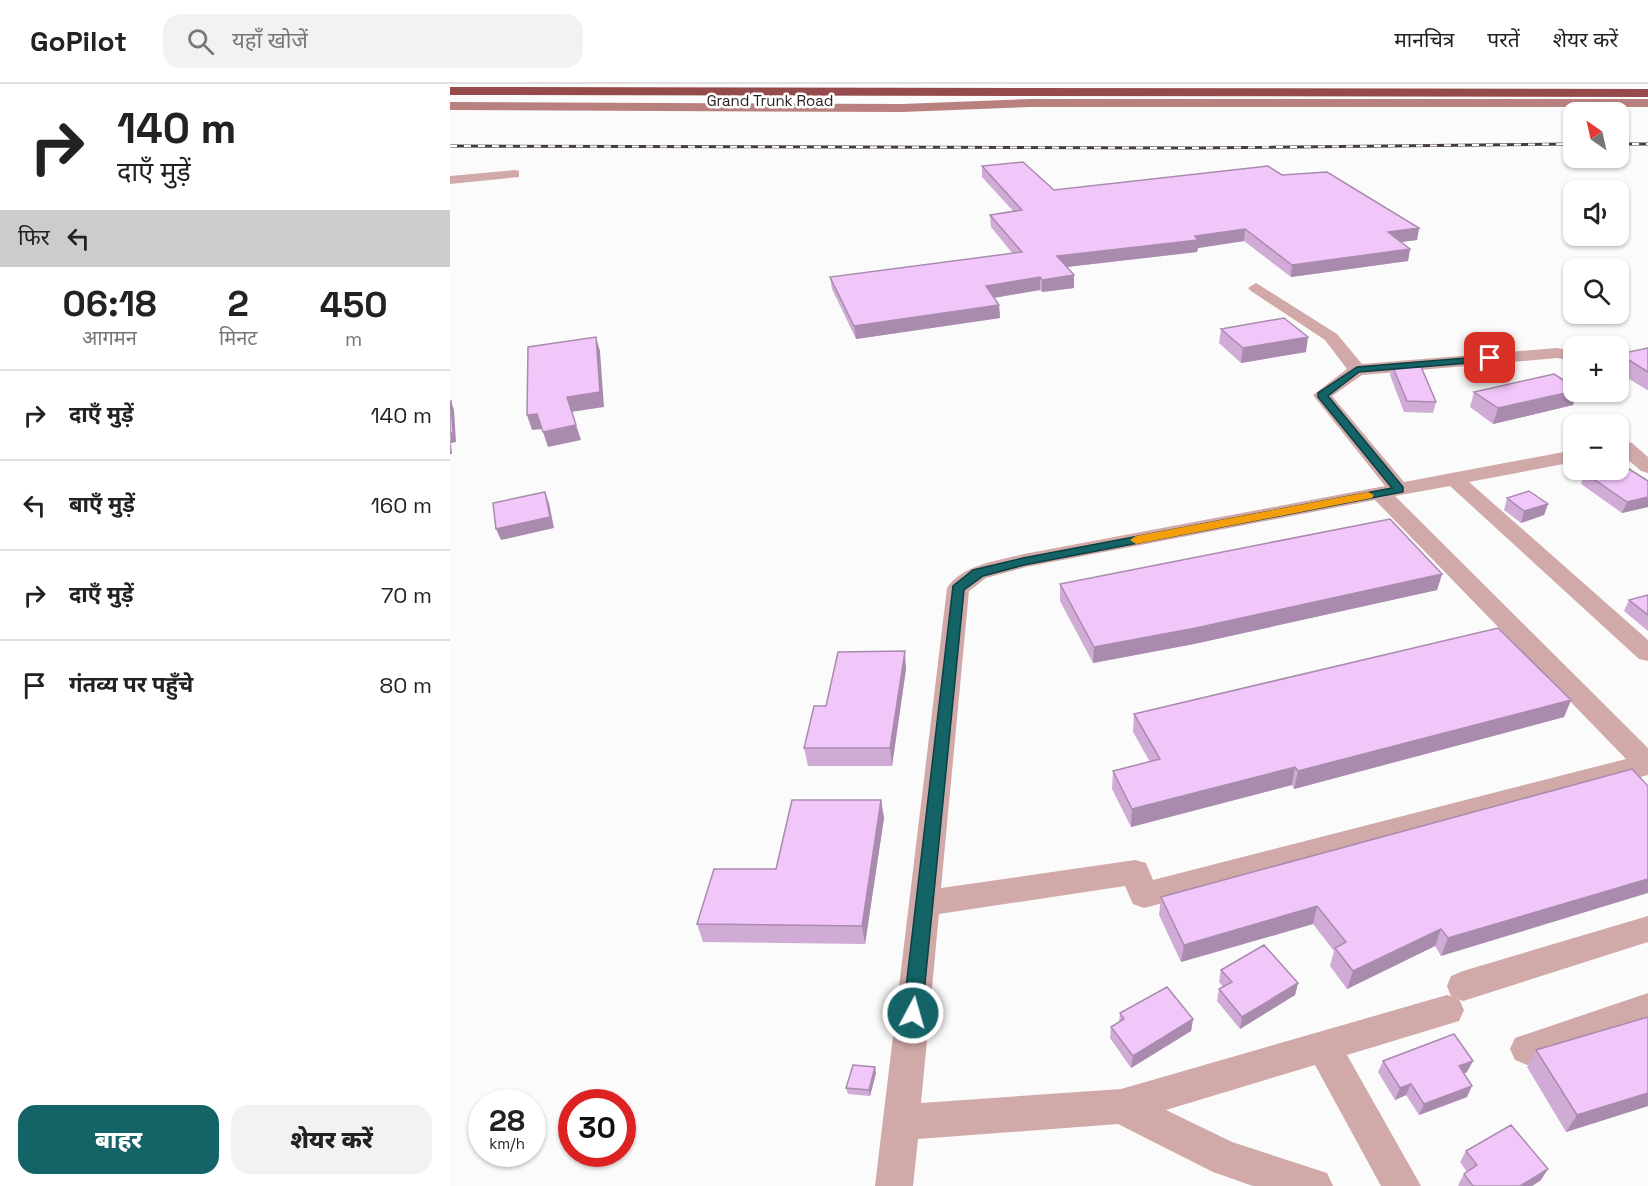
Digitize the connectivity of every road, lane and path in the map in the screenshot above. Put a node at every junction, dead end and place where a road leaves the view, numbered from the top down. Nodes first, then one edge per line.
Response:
1 (1648, 86) edge
2 (1648, 93) edge
3 (458, 95) edge
4 (813, 97) junction
5 (849, 97) junction
6 (1321, 97) junction
7 (1092, 98) edge
8 (1648, 98) edge
9 (1264, 103) junction
10 (1648, 103) edge
11 (515, 174) dead end
12 (450, 180) edge
13 (1256, 288) dead end
14 (1563, 354) edge
15 (1357, 369) junction
16 (1648, 442) edge
17 (1629, 446) edge
18 (1629, 453) edge
19 (1563, 458) edge
20 (1648, 468) edge
21 (1454, 479) junction
22 (1390, 491) junction
23 (1648, 653) edge
24 (1647, 765) edge
25 (924, 903) junction
26 (1648, 929) edge
27 (1648, 1008) edge
28 (1324, 1047) junction
29 (1527, 1049) dead end
30 (1121, 1106) junction
31 (901, 1122) junction
32 (894, 1186) edge
33 (1314, 1186) edge
34 (1402, 1186) edge

1 - 7 street
2 - 7 highway, Grand Trunk Road
3 - 4 street
3 - 4 highway, Grand Trunk Road
4 - 5 street
4 - 5 highway, Grand Trunk Road
5 - 7 street
5 - 7 highway, Grand Trunk Road
6 - 7 highway, Grand Trunk Road
6 - 8 highway, Grand Trunk Road
6 - 9 highway
7 - 9 street
9 - 10 street
11 - 12 street
13 - 15 street
14 - 15 street
15 - 22 street
16 - 17 street
18 - 20 street
19 - 21 street
21 - 22 street
21 - 23 street
22 - 24 street
22 - 25 street
24 - 25 street
25 - 31 street
26 - 28 street
27 - 29 street
28 - 30 street
28 - 34 street
30 - 31 street
30 - 33 street
31 - 32 street

